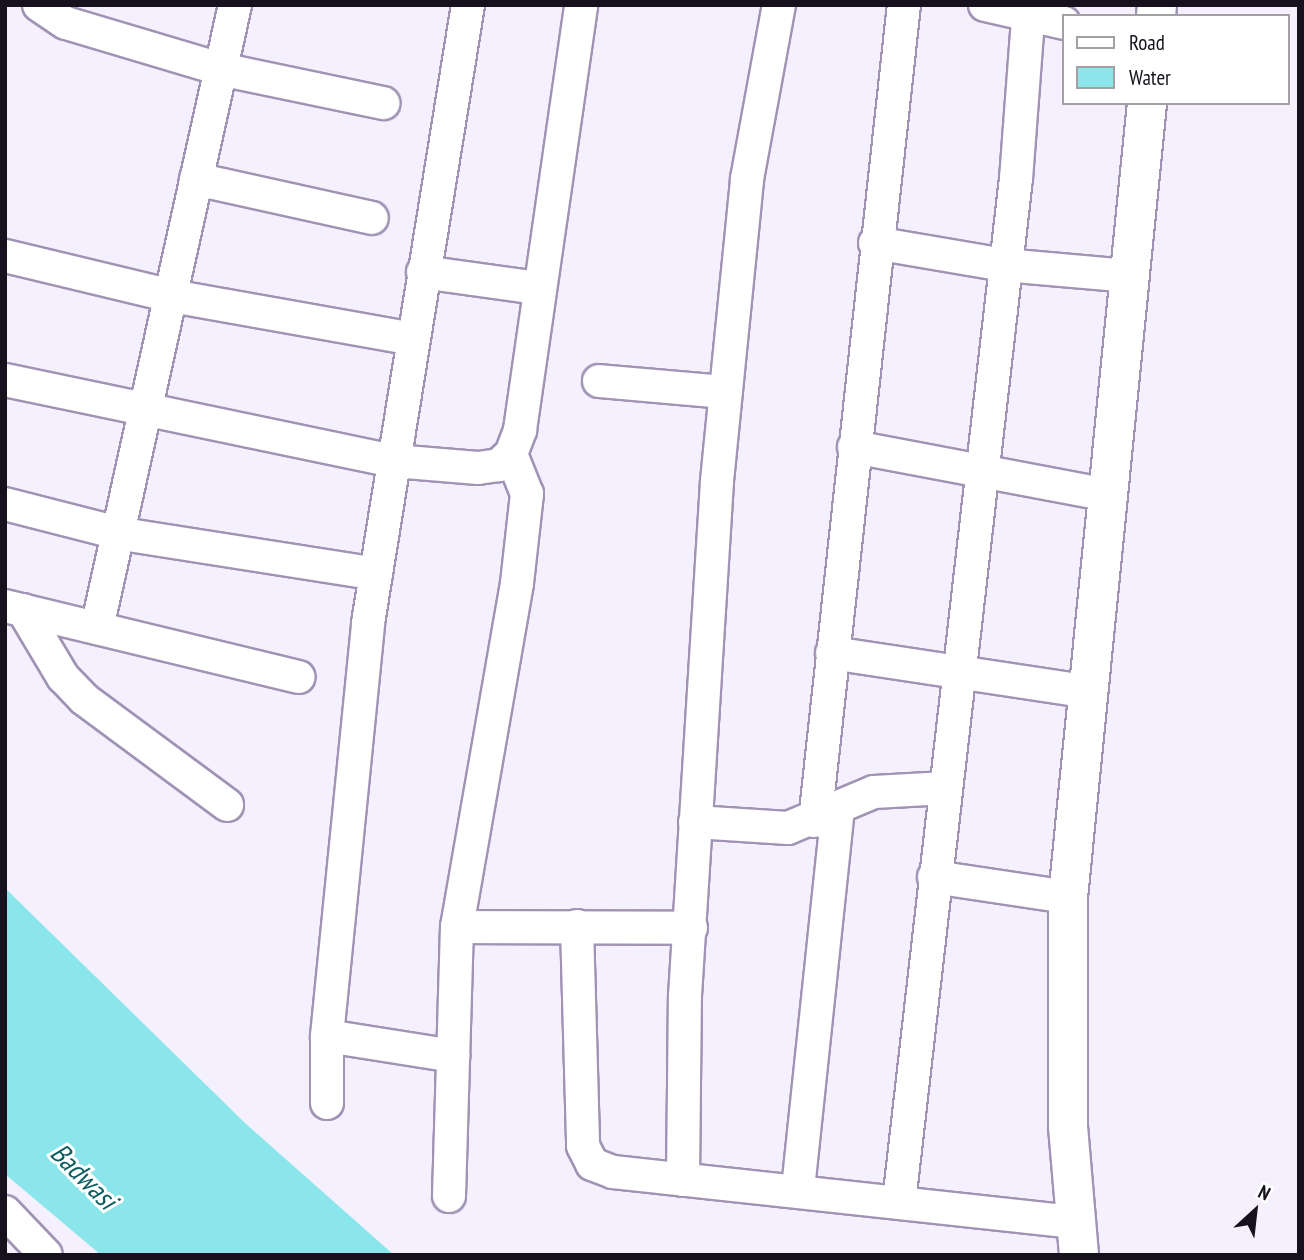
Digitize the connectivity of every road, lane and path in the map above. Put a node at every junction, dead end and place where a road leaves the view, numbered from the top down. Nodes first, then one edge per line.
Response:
1 (39, 5) edge
2 (235, 5) edge
3 (468, 5) edge
4 (581, 5) edge
5 (779, 5) edge
6 (904, 5) edge
7 (985, 5) edge
8 (1028, 10) edge
9 (1062, 22) edge
10 (220, 69) junction
11 (383, 103) dead end
12 (1147, 105) edge
13 (196, 179) junction
14 (372, 218) dead end
15 (875, 243) junction
16 (5, 256) edge
17 (1004, 265) junction
18 (423, 272) junction
19 (1130, 276) junction
20 (538, 288) junction
21 (172, 296) junction
22 (413, 340) junction
23 (5, 380) edge
24 (599, 381) dead end
25 (726, 392) junction
26 (149, 409) junction
27 (854, 447) junction
28 (511, 454) junction
29 (394, 461) junction
30 (979, 470) junction
31 (1108, 495) junction
32 (5, 504) edge
33 (122, 534) junction
34 (376, 574) junction
35 (14, 608) edge
36 (97, 628) junction
37 (832, 653) junction
38 (961, 671) junction
39 (299, 677) dead end
40 (1090, 692) junction
41 (946, 788) junction
42 (227, 805) dead end
43 (827, 815) junction
44 (695, 822) junction
45 (934, 877) junction
46 (1068, 897) junction
47 (577, 926) junction
48 (457, 927) junction
49 (691, 928) junction
50 (327, 1036) junction
51 (453, 1056) junction
52 (327, 1103) dead end
53 (683, 1180) junction
54 (798, 1189) junction
55 (449, 1196) dead end
56 (899, 1202) junction
57 (5, 1212) edge
58 (1078, 1239) edge
59 (46, 1255) edge

1 - 10 street
2 - 10 street
3 - 18 street
4 - 20 street
5 - 25 street
6 - 15 street
7 - 8 street
8 - 9 street
8 - 17 street
10 - 11 street
10 - 13 street
12 - 19 street
13 - 14 street
13 - 21 street
15 - 17 street
15 - 27 street
16 - 21 street
17 - 19 street
17 - 30 street
18 - 20 street
18 - 22 street
19 - 31 street
20 - 28 street
21 - 22 street
21 - 26 street
22 - 29 street
23 - 26 street
24 - 25 street
25 - 44 street
26 - 29 street
26 - 33 street
27 - 30 street
27 - 37 street
28 - 29 street
28 - 48 street
29 - 34 street
30 - 31 street
30 - 38 street
31 - 40 street
32 - 33 street
33 - 34 street
33 - 36 street
34 - 50 street
35 - 36 street
35 - 42 street
36 - 39 street
37 - 38 street
37 - 43 street
38 - 40 street
38 - 41 street
40 - 46 street
41 - 43 street
41 - 45 street
43 - 44 street
43 - 54 street
44 - 49 street
45 - 46 street
45 - 56 street
46 - 58 street
47 - 48 street
47 - 49 street
47 - 53 street
48 - 51 street
49 - 53 street
50 - 51 street
50 - 52 street
51 - 55 street
53 - 54 street
54 - 56 street
56 - 58 street
57 - 59 street

